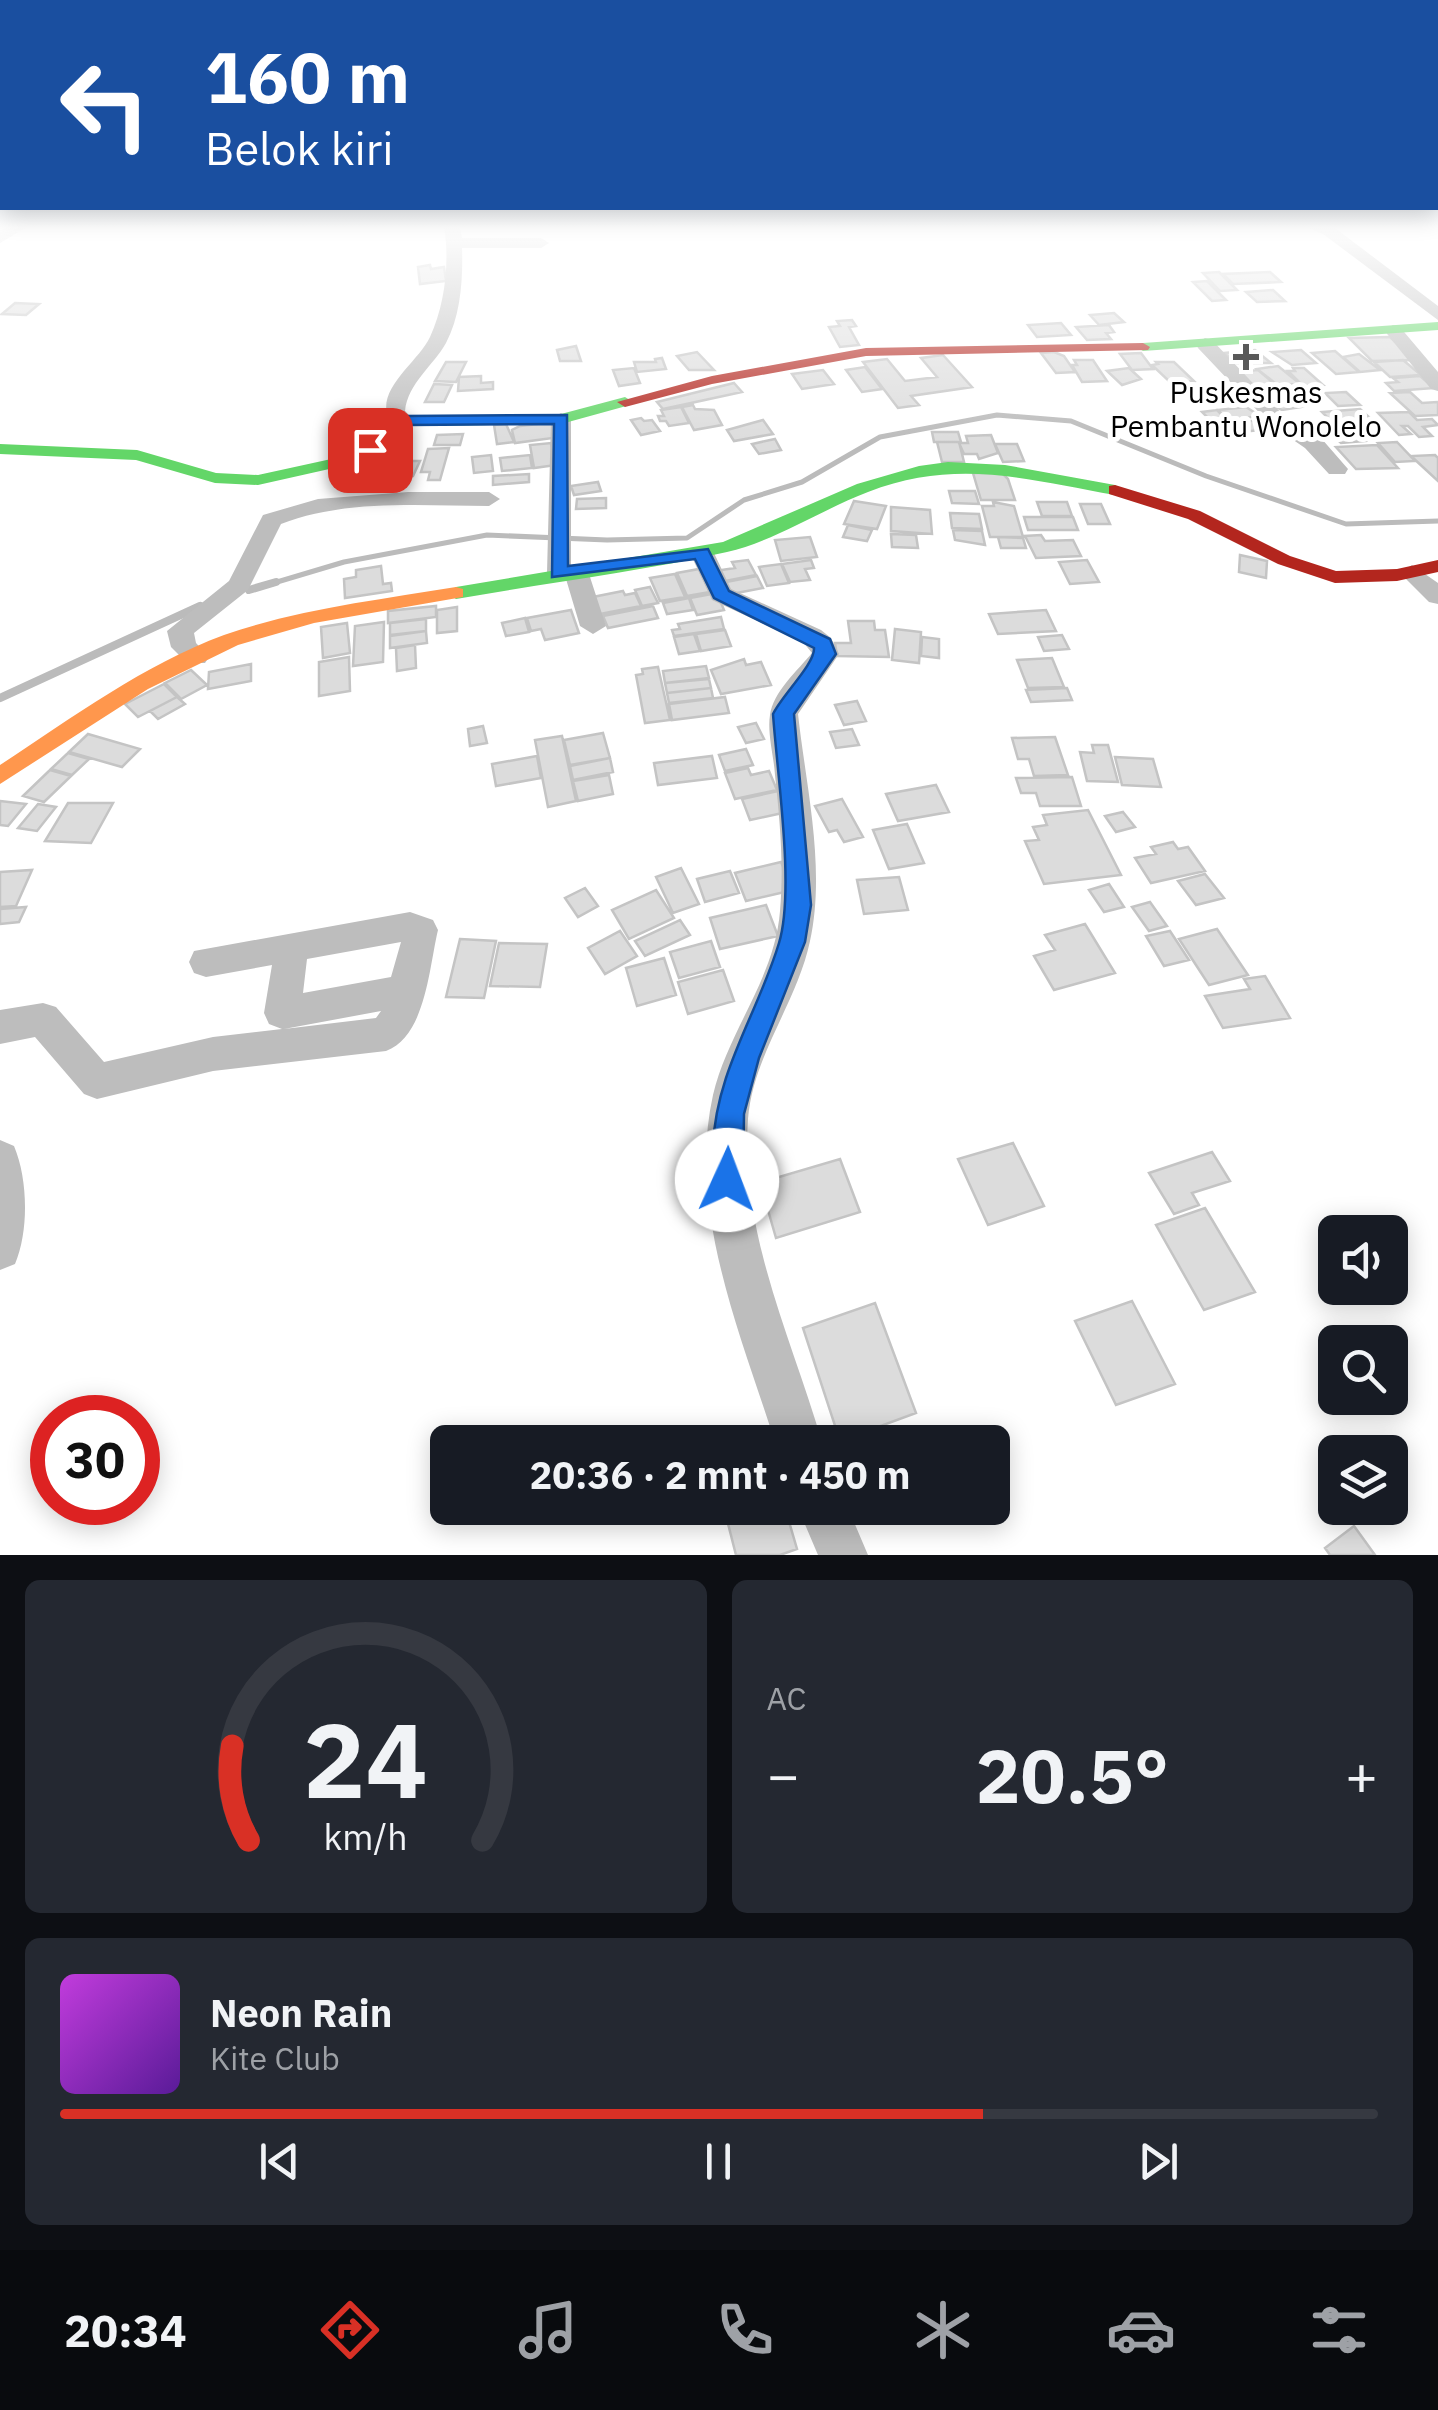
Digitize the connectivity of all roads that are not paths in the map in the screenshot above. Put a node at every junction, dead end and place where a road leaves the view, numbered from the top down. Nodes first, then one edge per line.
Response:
1 (445, 300) edge
2 (1418, 300) edge
3 (1438, 315) edge
4 (1438, 326) edge
5 (1393, 330) junction
6 (1205, 344) junction
7 (1438, 385) edge
8 (562, 419) junction
9 (405, 420) junction
10 (0, 449) edge
11 (1337, 469) dead end
12 (489, 500) dead end
13 (702, 553) junction
14 (1438, 566) edge
15 (568, 572) junction
16 (1412, 573) junction
17 (1438, 596) edge
18 (594, 626) dead end
19 (196, 657) junction
20 (0, 776) edge
21 (292, 946) junction
22 (206, 962) dead end
23 (407, 990) junction
24 (0, 1027) edge
25 (0, 1160) edge
26 (0, 1249) edge
27 (793, 1425) edge
28 (831, 1525) edge
29 (843, 1555) edge

1 - 9 street
2 - 3 street
4 - 5 main road
5 - 6 main road
5 - 7 street
6 - 8 main road
6 - 11 street
8 - 9 main road
8 - 15 street
9 - 10 main road
12 - 19 street
13 - 15 main road
13 - 16 main road
13 - 27 street
14 - 16 main road
15 - 18 street
15 - 19 main road
16 - 17 street
19 - 20 main road
21 - 22 street
21 - 23 street
21 - 23 street
23 - 24 street
25 - 26 street
28 - 29 street

